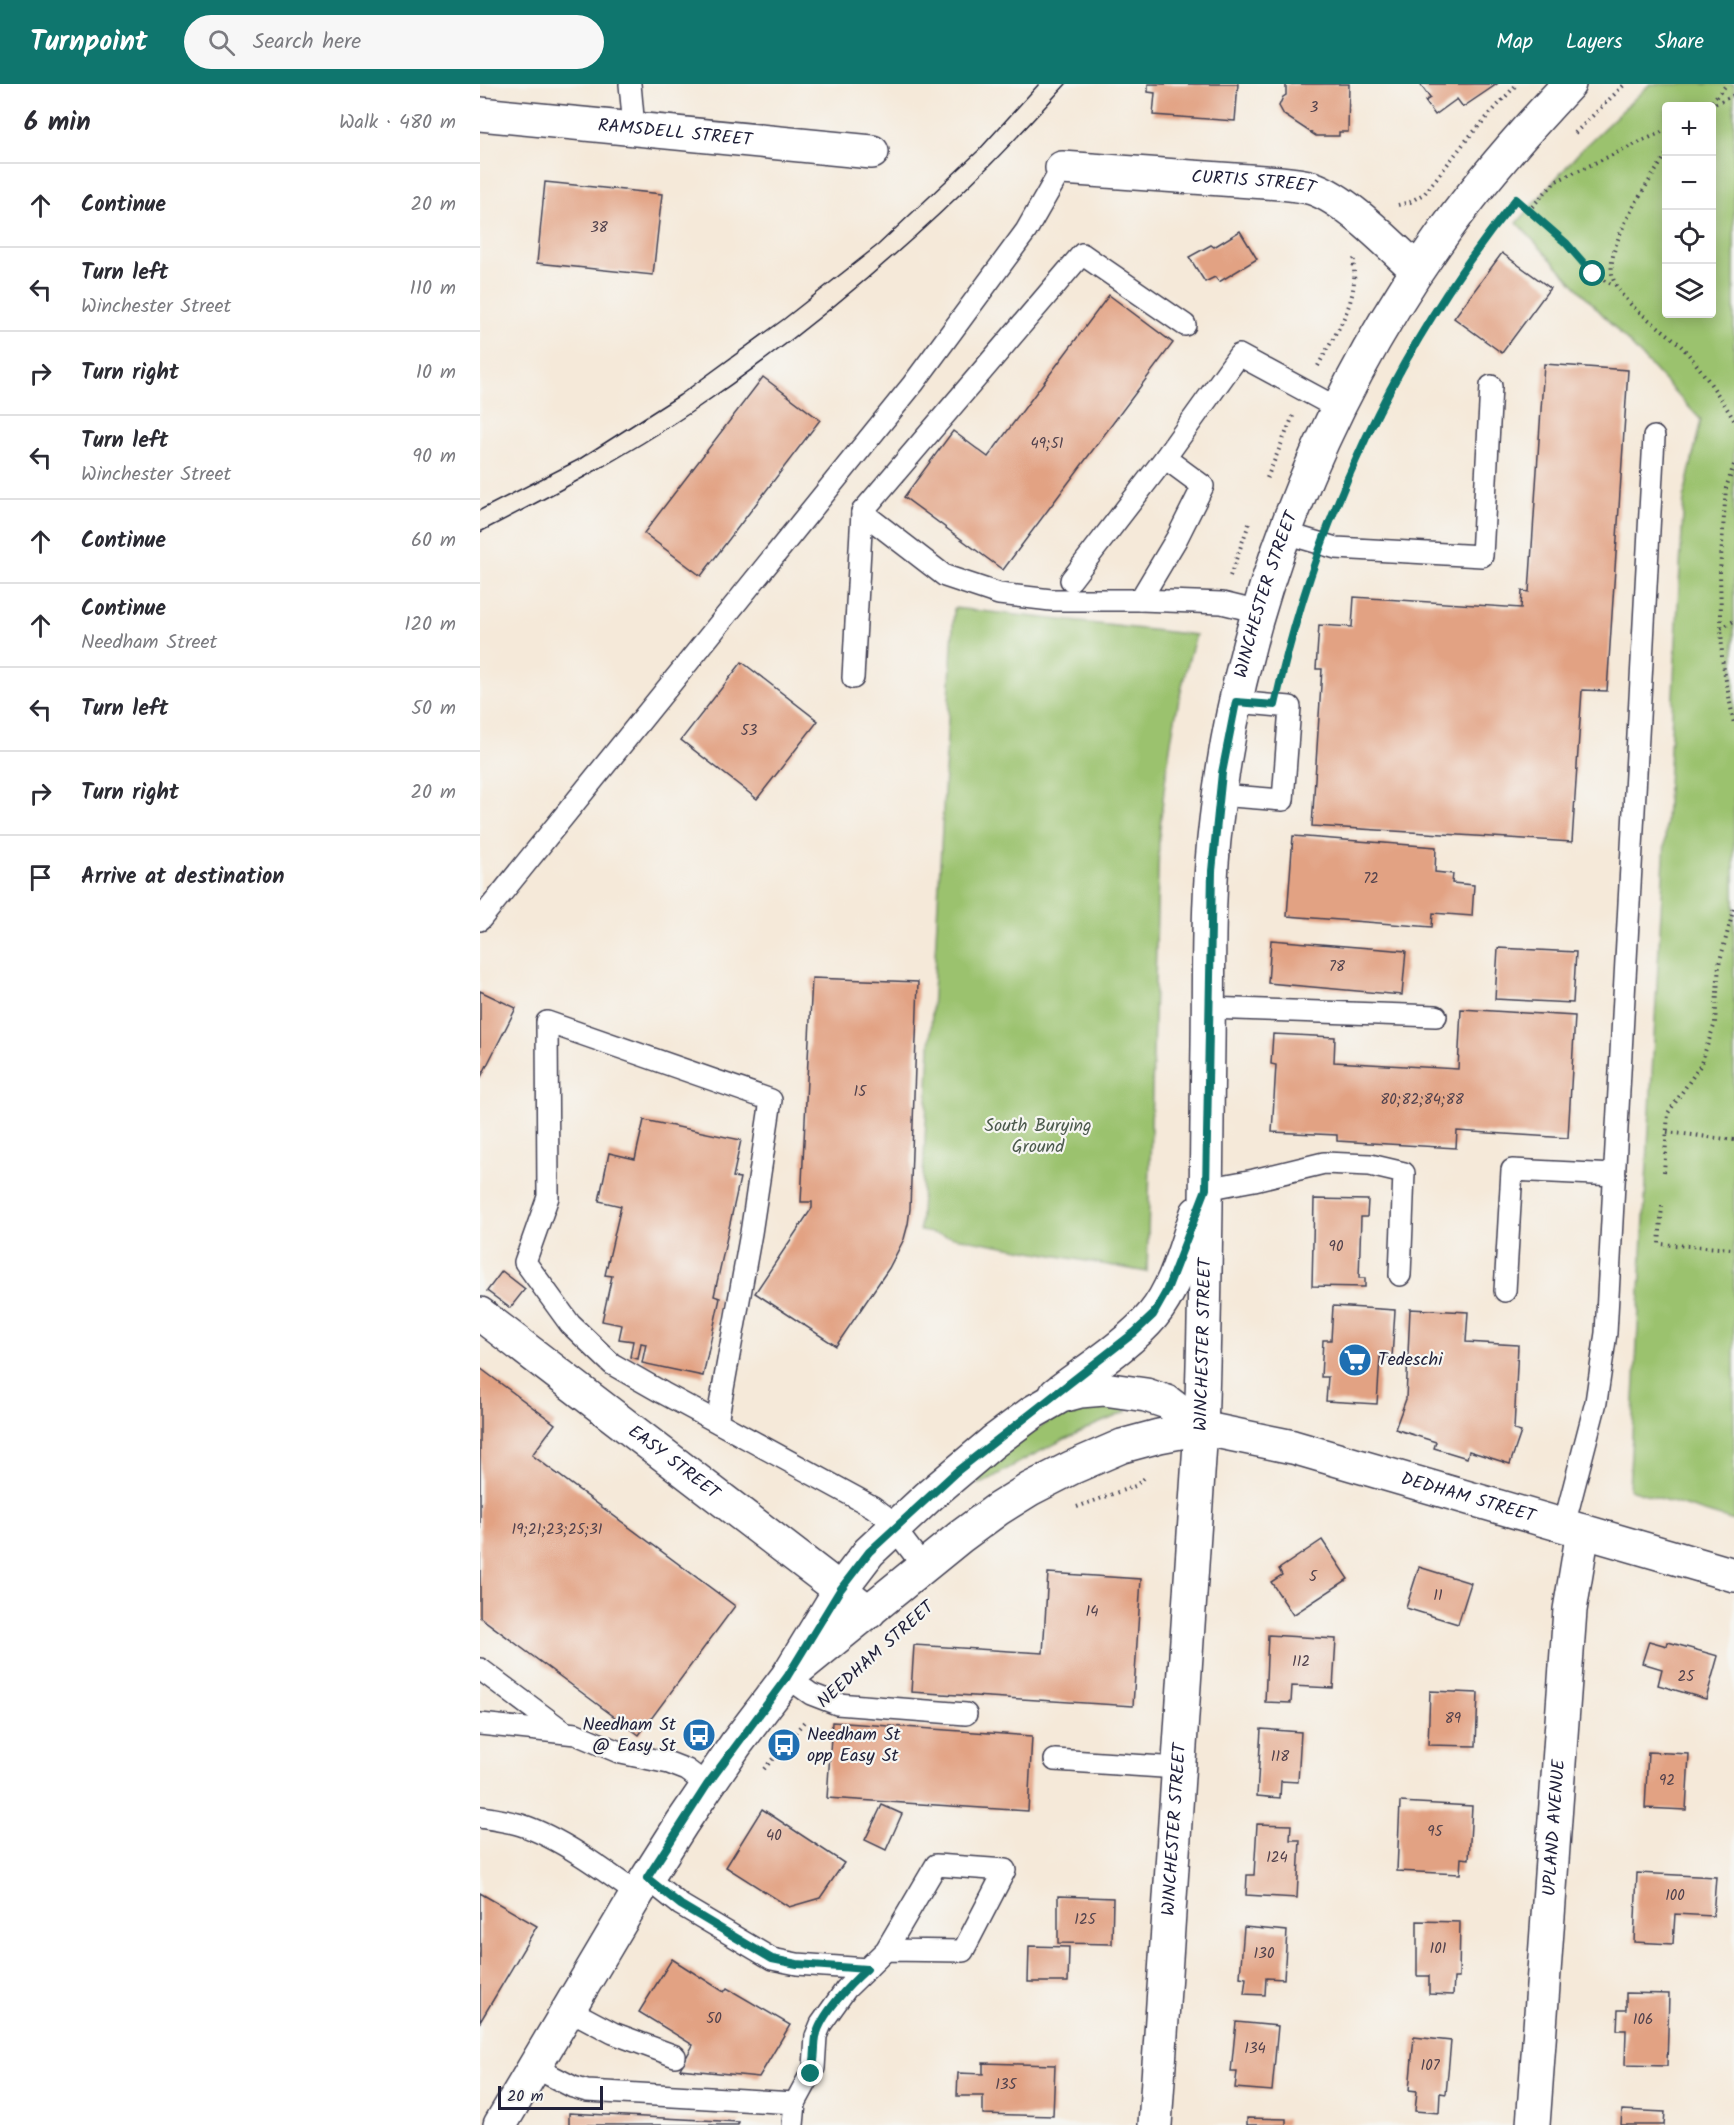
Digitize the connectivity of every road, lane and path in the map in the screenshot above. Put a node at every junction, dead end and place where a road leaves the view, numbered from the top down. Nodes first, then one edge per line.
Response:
1 (630, 84) edge
2 (1517, 84) edge
3 (1569, 84) edge
4 (1625, 84) edge
5 (1727, 84) edge
6 (1734, 95) edge
7 (1712, 102) edge
8 (1716, 103) edge
9 (480, 114) edge
10 (480, 123) edge
11 (634, 128) junction
12 (1662, 132) edge
13 (1568, 140) dead end
14 (872, 152) dead end
15 (1665, 156) edge
16 (1062, 168) joint
17 (1522, 192) dead end
18 (1516, 199) junction
19 (1398, 204) dead end
20 (1509, 207) dead end
21 (1528, 211) junction
22 (1417, 270) junction
23 (1615, 285) junction
24 (1438, 308) dead end
25 (1185, 325) dead end
26 (1491, 386) dead end
27 (1338, 409) junction
28 (1734, 420) edge
29 (1654, 437) dead end
30 (1165, 458) junction
31 (1734, 465) edge
32 (862, 512) junction
33 (1285, 533) junction
34 (1322, 543) junction
35 (1071, 580) dead end
36 (1140, 600) junction
37 (1259, 612) junction
38 (1734, 621) edge
39 (1721, 628) junction
40 (853, 678) dead end
41 (1236, 702) junction
42 (1275, 705) junction
43 (1734, 724) edge
44 (1219, 795) junction
45 (1734, 908) edge
46 (480, 920) edge
47 (1208, 1008) junction
48 (1436, 1016) dead end
49 (1667, 1132) junction
50 (1734, 1140) edge
51 (1665, 1172) dead end
52 (1615, 1175) junction
53 (1206, 1189) junction
54 (1662, 1206) dead end
55 (1734, 1250) edge
56 (1400, 1275) dead end
57 (1504, 1291) dead end
58 (480, 1314) edge
59 (1033, 1412) junction
60 (717, 1422) junction
61 (1201, 1428) junction
62 (1151, 1472) dead end
63 (1076, 1507) dead end
64 (1574, 1528) junction
65 (894, 1529) junction
66 (923, 1566) junction
67 (1734, 1575) edge
68 (840, 1590) junction
69 (869, 1612) junction
70 (480, 1669) edge
71 (787, 1677) junction
72 (825, 1700) junction
73 (966, 1714) dead end
74 (480, 1724) edge
75 (564, 1732) junction
76 (1054, 1760) dead end
77 (1178, 1768) junction
78 (764, 1769) dead end
79 (707, 1785) junction
80 (480, 1817) edge
81 (642, 1886) junction
82 (886, 1950) junction
83 (867, 1969) junction
84 (568, 2009) junction
85 (675, 2056) dead end
86 (534, 2067) junction
87 (795, 2103) junction
88 (500, 2125) edge
89 (793, 2125) edge
90 (1155, 2125) edge
91 (1533, 2125) edge

1 - 11 lane
2 - 19 path
3 - 22 main road, WINCHESTER STREET
4 - 13 path
5 - 7 path
6 - 8 path
9 - 10 lane
9 - 11 main road, RAMSDELL STREET
11 - 14 main road, RAMSDELL STREET
12 - 21 path
15 - 23 path
16 - 22 main road, CURTIS STREET
16 - 46 lane
17 - 18 path
18 - 20 path
18 - 21 path
21 - 23 path
22 - 27 main road, WINCHESTER STREET
23 - 28 path
24 - 34 path, WINCHESTER STREET
25 - 32 lane
26 - 34 lane
27 - 30 lane
27 - 33 main road, WINCHESTER STREET
29 - 52 lane
30 - 35 lane
30 - 36 lane
31 - 39 path
32 - 36 lane
32 - 40 lane
33 - 34 lane
33 - 37 main road, WINCHESTER STREET
34 - 42 path, WINCHESTER STREET
36 - 37 lane
37 - 41 main road, WINCHESTER STREET
38 - 39 path
39 - 43 path
41 - 42 lane
41 - 44 main road, WINCHESTER STREET
42 - 44 lane
44 - 47 main road, WINCHESTER STREET
45 - 49 path
47 - 48 lane
47 - 53 main road, WINCHESTER STREET
49 - 50 path
49 - 51 path
52 - 57 lane
52 - 64 lane
53 - 56 lane
53 - 59 main road
53 - 61 main road, WINCHESTER STREET
54 - 55 path
58 - 68 main road, EASY STREET
59 - 61 main road, NEEDHAM STREET
59 - 65 main road, NEEDHAM STREET
60 - 60 lane
60 - 65 lane
61 - 64 main road, DEDHAM STREET
61 - 66 main road, NEEDHAM STREET
61 - 77 main road, WINCHESTER STREET
62 - 63 path
64 - 67 main road, DEDHAM STREET
64 - 91 main road, UPLAND AVENUE
65 - 66 lane
65 - 68 main road, NEEDHAM STREET
66 - 69 main road, NEEDHAM STREET
68 - 69 main road, EASY STREET
68 - 71 main road, NEEDHAM STREET
69 - 71 main road, NEEDHAM STREET
70 - 75 lane
71 - 72 lane
71 - 79 main road, NEEDHAM STREET
72 - 73 lane
72 - 78 path, NEEDHAM STREET
74 - 75 lane
75 - 79 lane
76 - 77 lane
77 - 90 main road, WINCHESTER STREET
79 - 81 main road, NEEDHAM STREET
80 - 81 lane
81 - 83 lane
81 - 84 main road, NEEDHAM STREET
82 - 82 lane
82 - 83 lane
83 - 87 lane
84 - 85 lane
84 - 86 main road, NEEDHAM STREET
86 - 87 lane
86 - 88 main road, NEEDHAM STREET
87 - 89 lane

